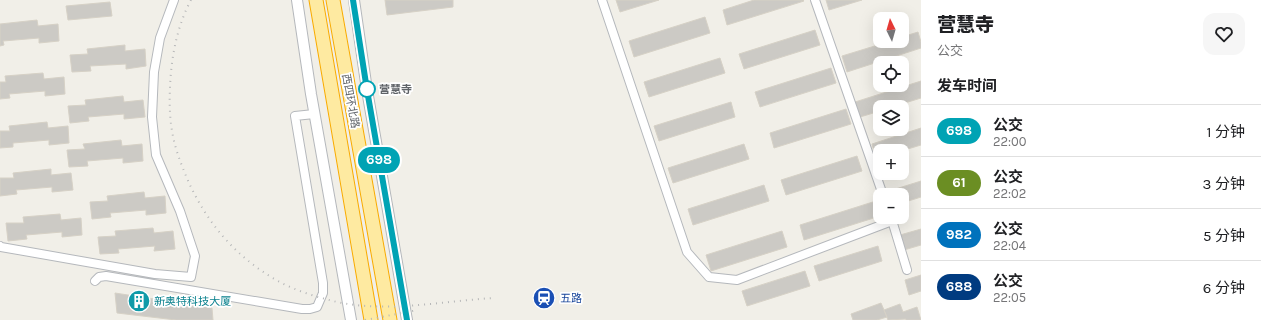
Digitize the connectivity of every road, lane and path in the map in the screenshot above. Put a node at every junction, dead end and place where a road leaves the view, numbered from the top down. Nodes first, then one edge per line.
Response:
1 (174, 0) edge
2 (297, 0) edge
3 (316, 0) edge
4 (333, 0) edge
5 (354, 0) edge
6 (602, 0) edge
7 (815, 0) edge
8 (314, 114) junction
9 (881, 188) edge
10 (878, 224) edge
11 (893, 224) edge
12 (0, 246) edge
13 (907, 270) dead end
14 (94, 281) dead end
15 (351, 320) edge
16 (371, 320) edge
17 (390, 320) edge
18 (407, 320) edge

1 - 12 street
2 - 8 street
3 - 16 highway, 西四环北路
4 - 17 highway, 西四环北路
5 - 18 street, 西四环北路
6 - 10 street
7 - 9 street
8 - 14 street
8 - 15 street
11 - 13 street

